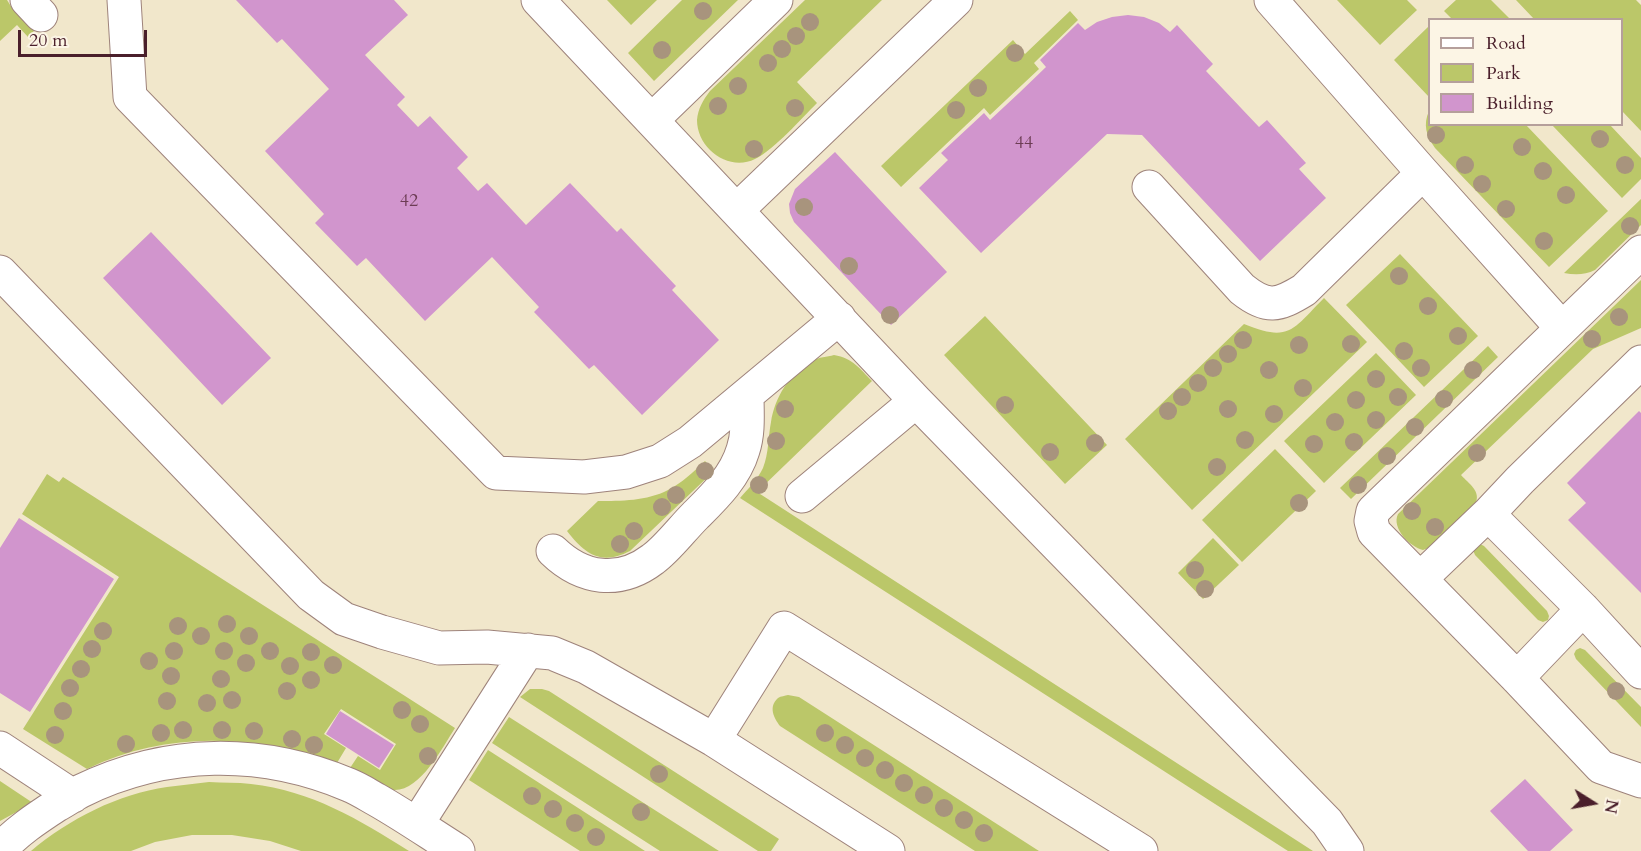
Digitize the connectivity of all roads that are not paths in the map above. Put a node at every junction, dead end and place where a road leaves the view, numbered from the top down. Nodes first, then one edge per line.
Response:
1 (124, 0) edge
2 (538, 0) edge
3 (776, 0) edge
4 (956, 0) edge
5 (1271, 0) edge
6 (652, 120) junction
7 (1423, 173) junction
8 (1149, 187) dead end
9 (737, 210) junction
10 (1641, 252) edge
11 (0, 272) edge
12 (839, 318) junction
13 (1563, 328) junction
14 (1641, 362) edge
15 (747, 395) junction
16 (916, 401) junction
17 (802, 496) dead end
18 (1488, 514) junction
19 (553, 551) dead end
20 (1420, 579) junction
21 (1583, 609) junction
22 (528, 650) junction
23 (1641, 672) edge
24 (1517, 678) junction
25 (714, 740) junction
26 (0, 748) edge
27 (1641, 781) edge
28 (74, 796) junction
29 (417, 824) junction
30 (0, 850) edge
31 (458, 851) edge
32 (888, 851) edge
33 (1141, 851) edge
34 (1347, 851) edge

1 - 15 street
2 - 6 street
3 - 6 street
4 - 9 street
5 - 7 street
6 - 9 street
7 - 8 street
7 - 13 street
9 - 12 street
10 - 13 street
11 - 22 street
12 - 15 street
12 - 16 street
13 - 20 street
14 - 18 street
15 - 19 street
16 - 17 street
16 - 34 street
18 - 20 street
18 - 21 street
20 - 24 street
21 - 23 street
21 - 24 street
22 - 25 street
22 - 29 street
24 - 27 street
25 - 32 street
25 - 33 street
26 - 28 street
28 - 29 street
28 - 30 street
29 - 31 street

